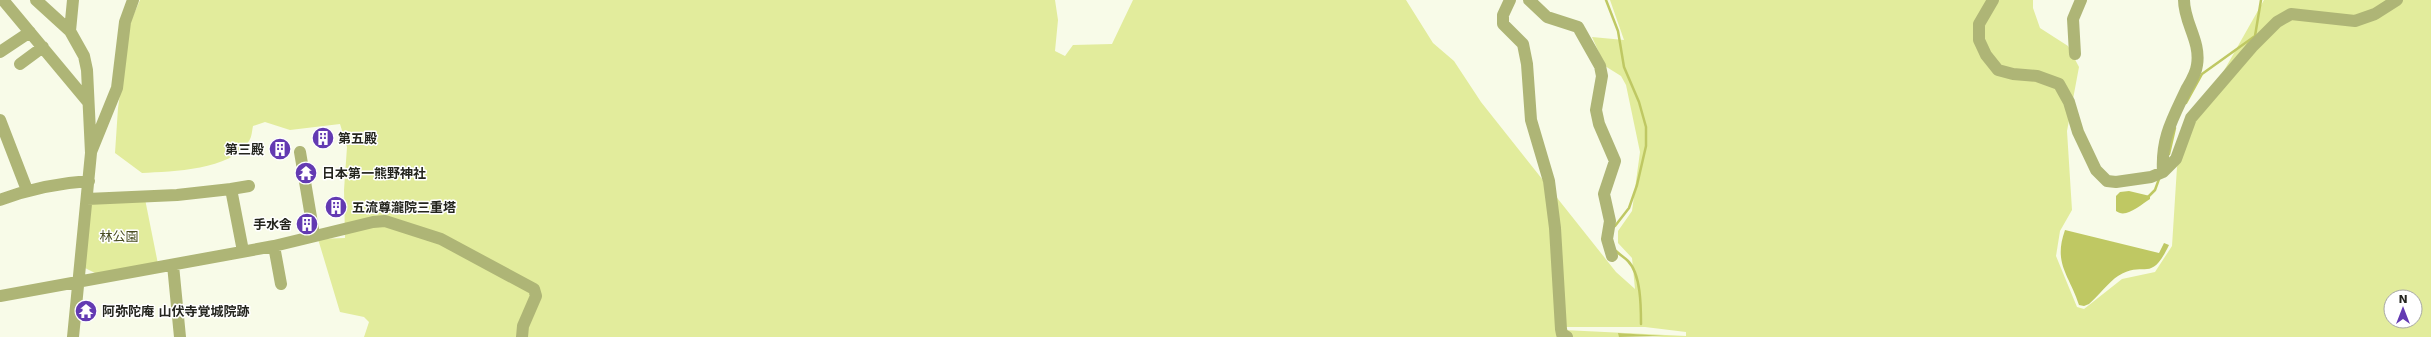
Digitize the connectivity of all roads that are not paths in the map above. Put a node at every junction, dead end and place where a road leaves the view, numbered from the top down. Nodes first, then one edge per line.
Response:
1 (4, 0) edge
2 (36, 0) edge
3 (73, 0) edge
4 (133, 0) edge
5 (1510, 0) edge
6 (1529, 0) edge
7 (1992, 0) edge
8 (2081, 0) edge
9 (2184, 0) edge
10 (2397, 0) edge
11 (0, 4) edge
12 (70, 31) junction
13 (30, 32) junction
14 (43, 48) junction
15 (0, 52) edge
16 (2075, 54) dead end
17 (20, 64) dead end
18 (88, 102) junction
19 (0, 120) edge
20 (300, 152) dead end
21 (91, 153) junction
22 (2163, 172) junction
23 (89, 181) junction
24 (249, 186) dead end
25 (231, 189) junction
26 (27, 190) junction
27 (88, 199) junction
28 (0, 200) edge
29 (314, 235) junction
30 (274, 246) junction
31 (243, 251) junction
32 (1612, 256) dead end
33 (173, 265) junction
34 (78, 269) junction
35 (101, 279) junction
36 (76, 284) junction
37 (281, 284) dead end
38 (0, 296) edge
39 (73, 337) edge
40 (180, 337) edge
41 (522, 337) edge
42 (1567, 337) edge

1 - 11 street
1 - 13 street
2 - 12 street
3 - 12 street
4 - 21 street
5 - 42 street
6 - 32 street
7 - 22 street
8 - 16 street
9 - 22 street
10 - 22 street
12 - 18 street
13 - 14 street
13 - 15 street
14 - 17 street
14 - 18 street
18 - 21 street
19 - 26 street
20 - 29 street
21 - 23 street
23 - 26 street
23 - 27 street
24 - 25 street
25 - 27 street
25 - 31 street
26 - 28 street
27 - 34 street
29 - 30 street
29 - 41 street
30 - 31 street
30 - 37 street
31 - 33 street
33 - 35 street
33 - 40 street
34 - 35 street
34 - 36 street
35 - 36 street
36 - 38 street
36 - 39 street

